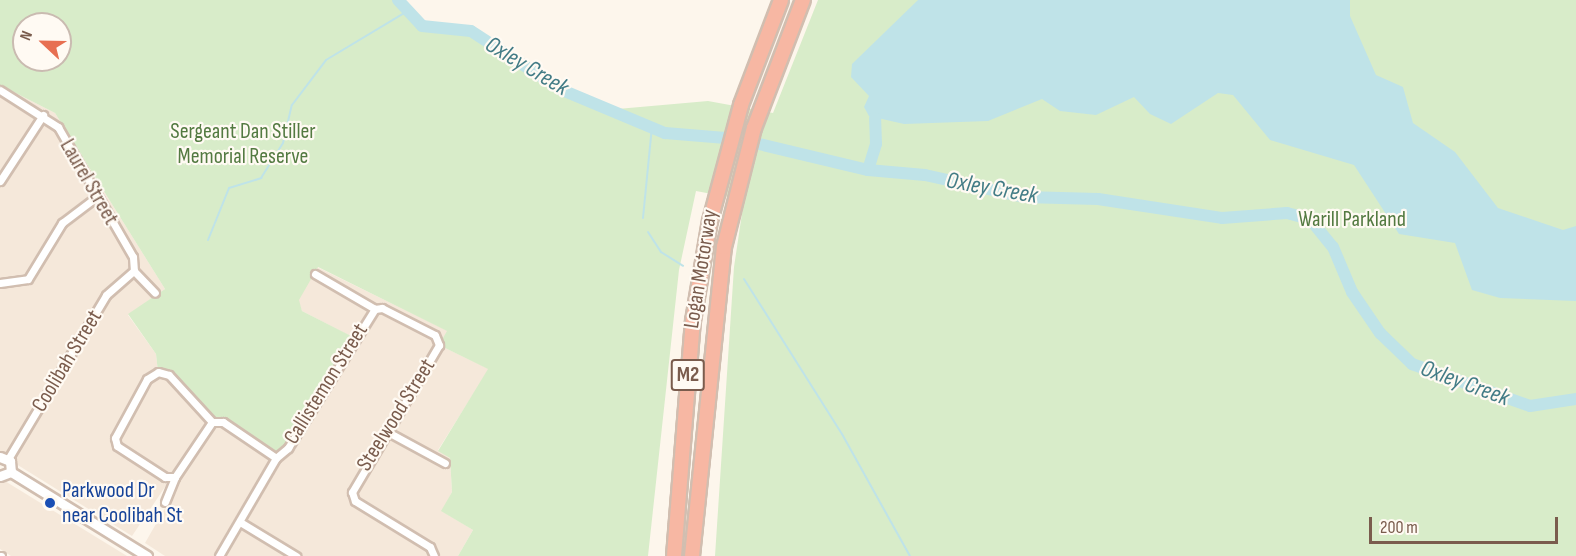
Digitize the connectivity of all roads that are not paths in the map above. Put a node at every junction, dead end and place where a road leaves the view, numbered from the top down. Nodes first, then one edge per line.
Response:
1 (781, 0) edge
2 (802, 0) edge
3 (0, 90) edge
4 (43, 115) junction
5 (0, 181) edge
6 (95, 198) junction
7 (134, 271) junction
8 (315, 274) dead end
9 (0, 283) edge
10 (155, 293) dead end
11 (375, 309) junction
12 (212, 422) junction
13 (386, 431) junction
14 (4, 458) edge
15 (276, 458) junction
16 (446, 463) dead end
17 (11, 472) junction
18 (0, 476) edge
19 (174, 477) junction
20 (165, 502) dead end
21 (240, 522) junction
22 (131, 552) edge
23 (147, 556) edge
24 (219, 556) edge
25 (296, 556) edge
26 (434, 556) edge
27 (443, 556) edge
28 (674, 556) edge
29 (692, 556) edge

1 - 28 highway, Logan Motorway / M2
2 - 29 highway, Logan Motorway / M2
3 - 4 street, Laurel Street
4 - 5 street
4 - 6 street, Laurel Street
6 - 7 street, Laurel Street
6 - 9 street
7 - 10 street, Laurel Street
7 - 14 street, Coolibah Street
8 - 11 street
11 - 13 street, Steelwood Street
11 - 15 street, Callistemon Street
12 - 15 street
12 - 19 street
12 - 19 street
13 - 16 street
13 - 26 street, Steelwood Street
14 - 17 street
15 - 21 street, Callistemon Street
17 - 18 street
17 - 22 street
19 - 20 street
21 - 24 street, Callistemon Street
21 - 25 street
22 - 23 street
26 - 27 street, Steelwood Street

